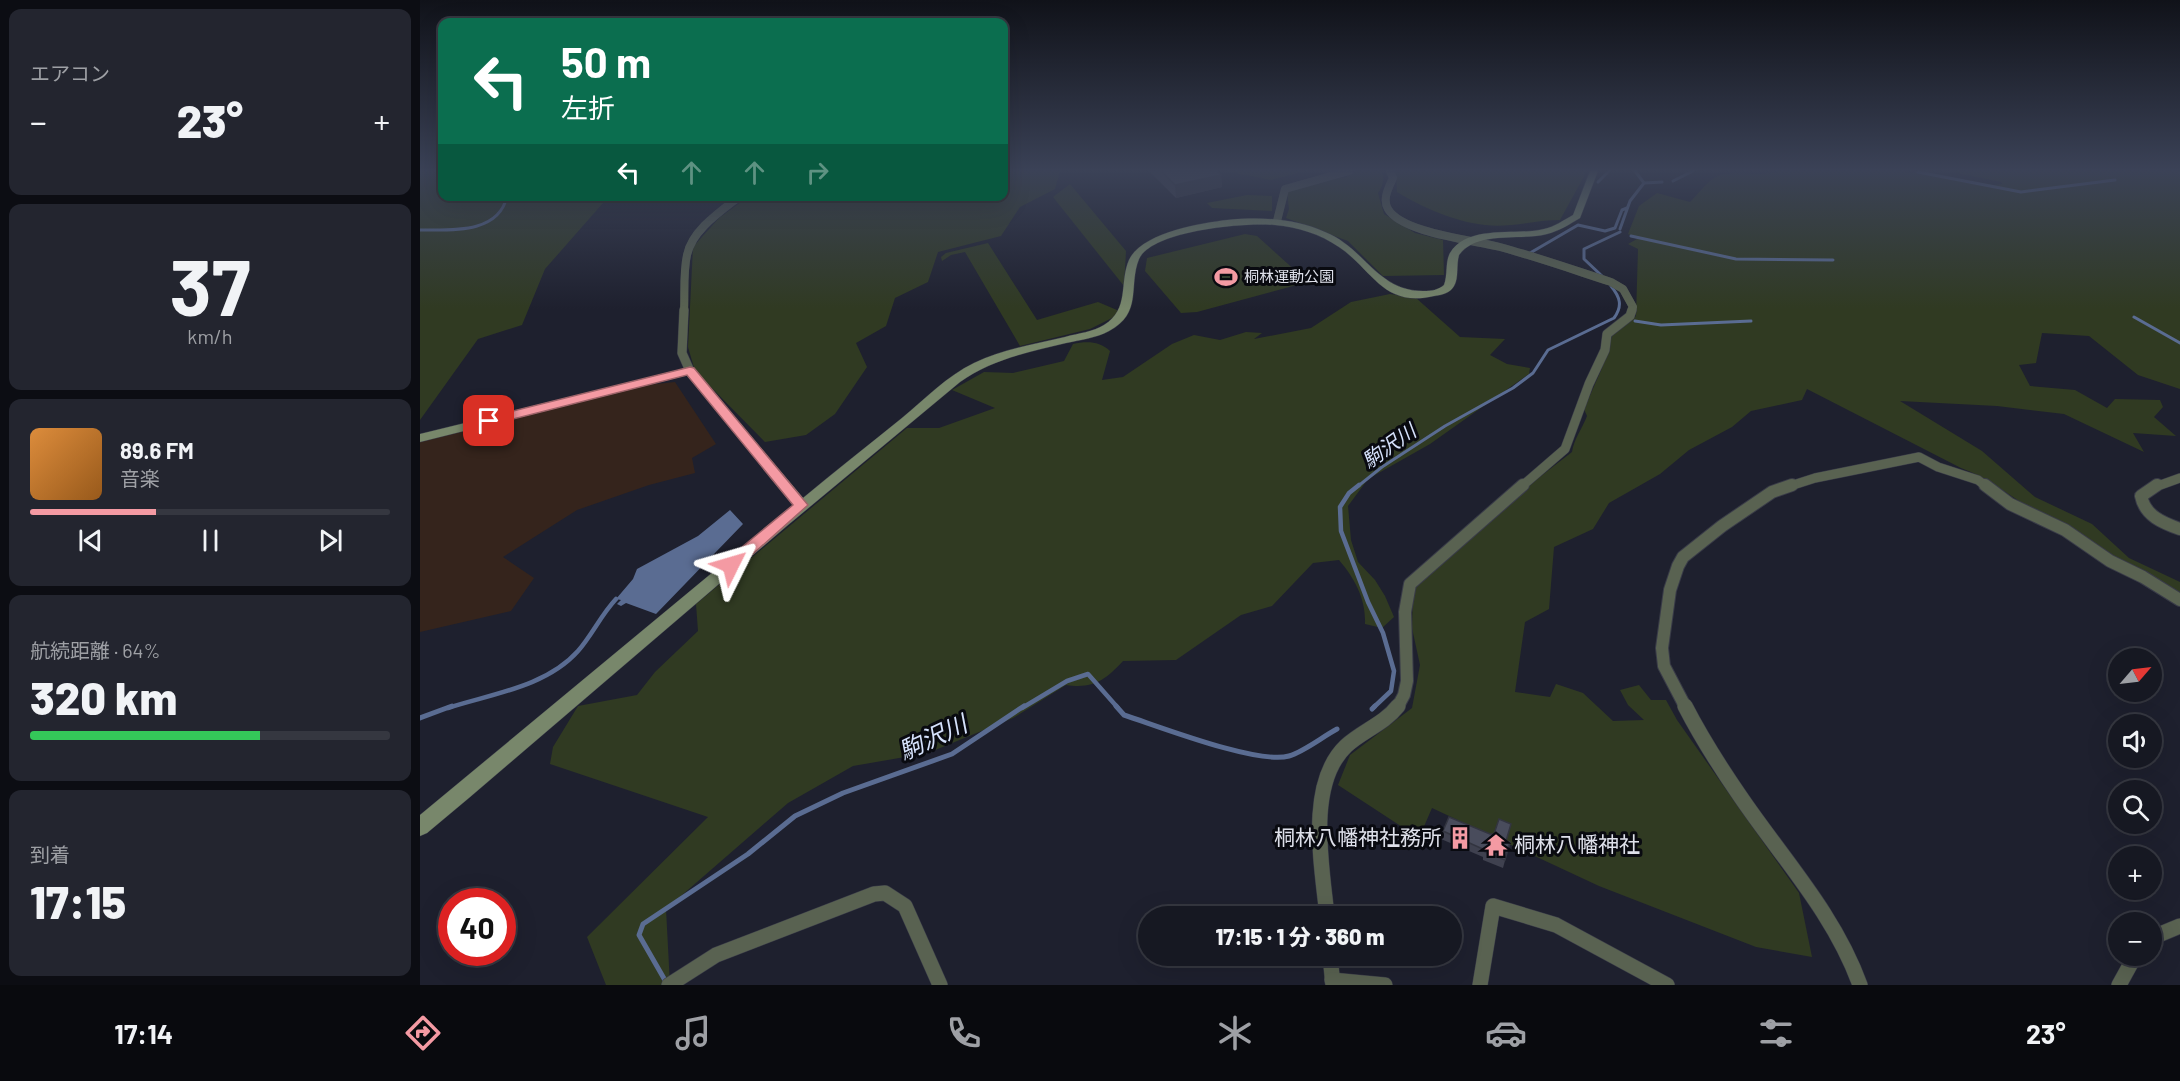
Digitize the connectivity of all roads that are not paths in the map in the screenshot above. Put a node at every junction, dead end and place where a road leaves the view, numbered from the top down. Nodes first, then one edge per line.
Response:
1 (714, 217) edge
2 (1279, 217) edge
3 (1397, 217) edge
4 (1576, 217) edge
5 (1277, 221) junction
6 (1473, 241) junction
7 (690, 370) junction
8 (420, 438) edge
9 (2180, 478) edge
10 (801, 505) junction
11 (2180, 530) edge
12 (2180, 600) edge
13 (420, 827) edge
14 (1326, 906) edge
15 (2180, 926) edge
16 (2162, 933) edge
17 (1331, 966) edge
18 (2129, 966) edge
19 (1332, 982) edge
20 (669, 985) edge
21 (940, 985) edge
22 (1385, 985) edge
23 (1480, 985) edge
24 (1668, 985) edge
25 (1860, 985) edge
26 (2120, 985) edge

1 - 7 street
2 - 5 street
3 - 6 street
4 - 6 street
5 - 6 street
5 - 10 street
6 - 14 street
7 - 8 street
7 - 10 street
9 - 11 street
10 - 13 street
12 - 25 street
15 - 16 street
17 - 19 street
18 - 26 street
19 - 22 street
20 - 21 street
23 - 24 street

